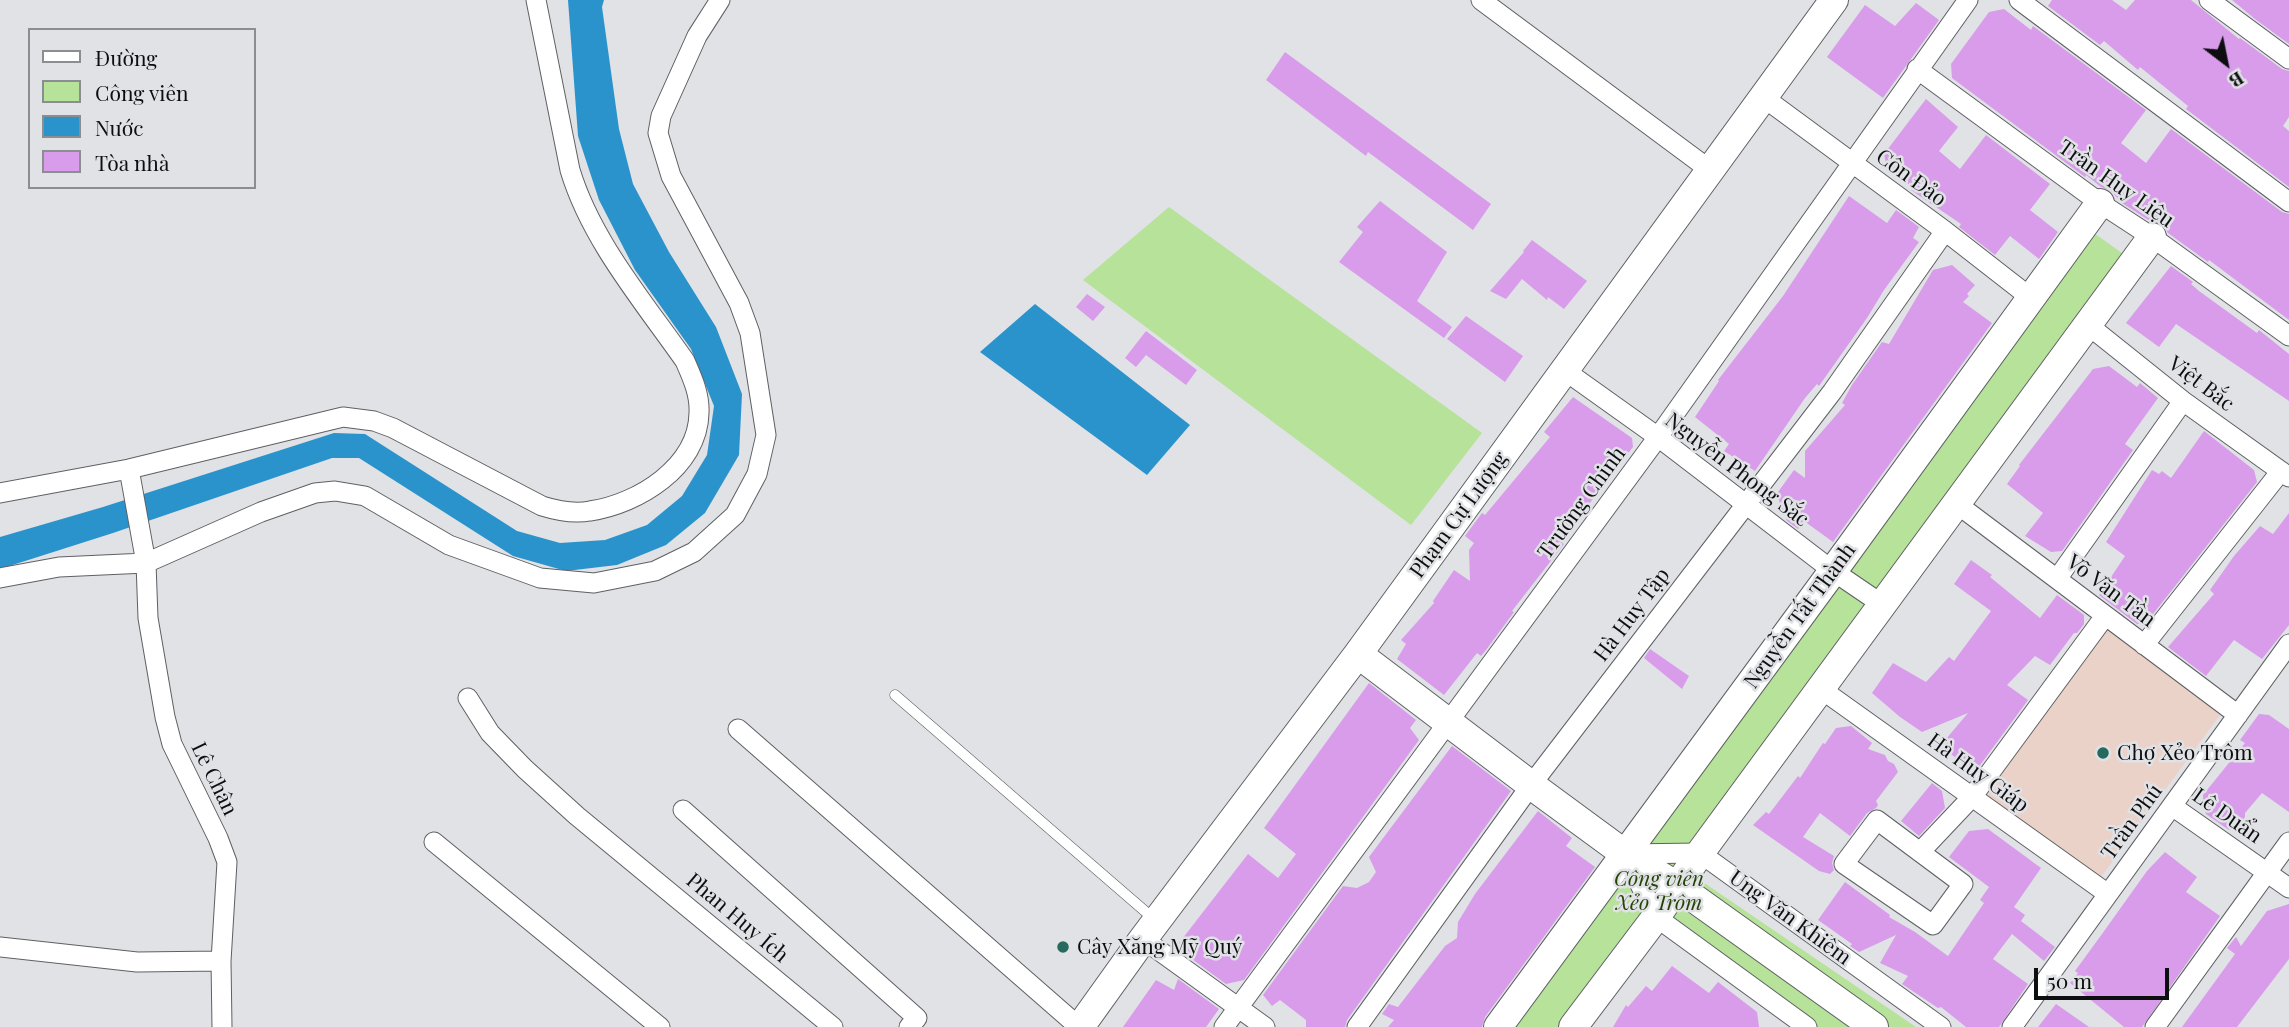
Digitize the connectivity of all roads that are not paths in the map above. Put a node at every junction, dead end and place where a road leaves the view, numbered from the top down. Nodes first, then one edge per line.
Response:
1 (536, 0) edge
2 (720, 0) edge
3 (1481, 0) edge
4 (1834, 0) edge
5 (1968, 0) edge
6 (2019, 0) edge
7 (2209, 0) edge
8 (2289, 60) edge
9 (1917, 69) junction
10 (1763, 97) junction
11 (1853, 164) junction
12 (1710, 170) junction
13 (2289, 202) edge
14 (2100, 203) junction
15 (1945, 231) junction
16 (2152, 237) junction
17 (2031, 298) junction
18 (2088, 325) junction
19 (2289, 336) edge
20 (1564, 370) junction
21 (2183, 401) junction
22 (1658, 438) junction
23 (2285, 474) edge
24 (131, 477) junction
25 (0, 493) edge
26 (1746, 503) junction
27 (1957, 504) junction
28 (145, 557) junction
29 (1833, 571) junction
30 (0, 578) edge
31 (2057, 579) junction
32 (1883, 605) junction
33 (2105, 616) junction
34 (2289, 644) edge
35 (2144, 645) junction
36 (1358, 654) junction
37 (1821, 689) junction
38 (895, 695) dead end
39 (468, 698) dead end
40 (2238, 715) junction
41 (1449, 723) junction
42 (738, 729) dead end
43 (1531, 785) junction
44 (1972, 797) junction
45 (2172, 806) junction
46 (683, 810) dead end
47 (434, 842) dead end
48 (2289, 842) edge
49 (1920, 852) junction
50 (1700, 853) junction
51 (1625, 854) junction
52 (2266, 872) junction
53 (1677, 886) junction
54 (2289, 888) edge
55 (2108, 894) junction
56 (1656, 917) junction
57 (1149, 930) junction
58 (0, 947) edge
59 (221, 961) junction
60 (1238, 1007) junction
61 (222, 1027) edge
62 (660, 1027) edge
63 (833, 1027) edge
64 (909, 1027) edge
65 (1080, 1027) edge
66 (1224, 1027) edge
67 (1265, 1027) edge
68 (1357, 1027) edge
69 (1498, 1027) edge
70 (1573, 1027) edge
71 (1807, 1027) edge
72 (1874, 1027) edge
73 (1941, 1027) edge
74 (2012, 1027) edge
75 (2155, 1027) edge

1 - 24 street
2 - 28 street
3 - 12 street
4 - 10 street, Phạm Cự Lượng
5 - 9 street, Trường Chinh
6 - 13 street
7 - 8 street
9 - 11 street, Trường Chinh
9 - 14 street, Trần Huy Liệu
10 - 11 street, Côn Đảo
10 - 12 street, Phạm Cự Lượng
11 - 15 street, Côn Đảo
11 - 22 street, Trường Chinh
12 - 20 street, Phạm Cự Lượng
14 - 16 street, Trần Huy Liệu
14 - 17 street, Nguyễn Tất Thành
15 - 17 street, Côn Đảo
15 - 26 street, Hà Huy Tập
16 - 18 street
16 - 19 street, Trần Huy Liệu
17 - 29 street, Nguyễn Tất Thành
18 - 21 street, Việt Bắc
18 - 27 street
20 - 22 street, Nguyễn Phong Sắc
20 - 36 street, Phạm Cự Lượng
21 - 23 street, Việt Bắc
21 - 31 street
22 - 26 street, Nguyễn Phong Sắc
22 - 41 street, Trường Chinh
23 - 35 street
24 - 25 street
24 - 28 street, Lê Chân
26 - 29 street, Nguyễn Phong Sắc
26 - 43 street, Hà Huy Tập
27 - 31 street, Võ Văn Tần
27 - 32 street
28 - 30 street
28 - 59 street, Lê Chân
29 - 32 street, Nguyễn Phong Sắc
29 - 51 street, Nguyễn Tất Thành
31 - 33 street, Võ Văn Tần
32 - 37 street
33 - 35 street, Võ Văn Tần
33 - 44 street
34 - 40 street, Trần Phú
35 - 40 street, Võ Văn Tần
36 - 41 street, Ung Văn Khiêm
36 - 57 street, Phạm Cự Lượng
37 - 44 street, Hà Huy Giáp
37 - 50 street
38 - 57 lane
39 - 63 street, Phan Huy Ích
40 - 45 street, Trần Phú
41 - 43 street, Ung Văn Khiêm
41 - 60 street, Trường Chinh
42 - 65 street
43 - 51 street, Ung Văn Khiêm
43 - 68 street, Hà Huy Tập
44 - 49 street
44 - 55 street, Hà Huy Giáp
45 - 52 street, Lê Duẩn
45 - 55 street, Trần Phú
46 - 64 street
47 - 62 street
48 - 52 street
49 - 49 street
50 - 51 street
50 - 53 street
50 - 73 street, Ung Văn Khiêm
51 - 53 street, Ung Văn Khiêm
51 - 56 street, Ung Văn Khiêm
51 - 69 street, Nguyễn Tất Thành
52 - 54 street, Lê Duẩn
52 - 75 street
53 - 56 street
53 - 72 street, Ung Văn Khiêm
55 - 74 street, Trần Phú
56 - 70 street
56 - 71 street, Ung Văn Khiêm
57 - 60 street
57 - 65 street, Phạm Cự Lượng
58 - 59 street
59 - 61 street, Lê Chân
60 - 66 street, Trường Chinh
60 - 67 street

